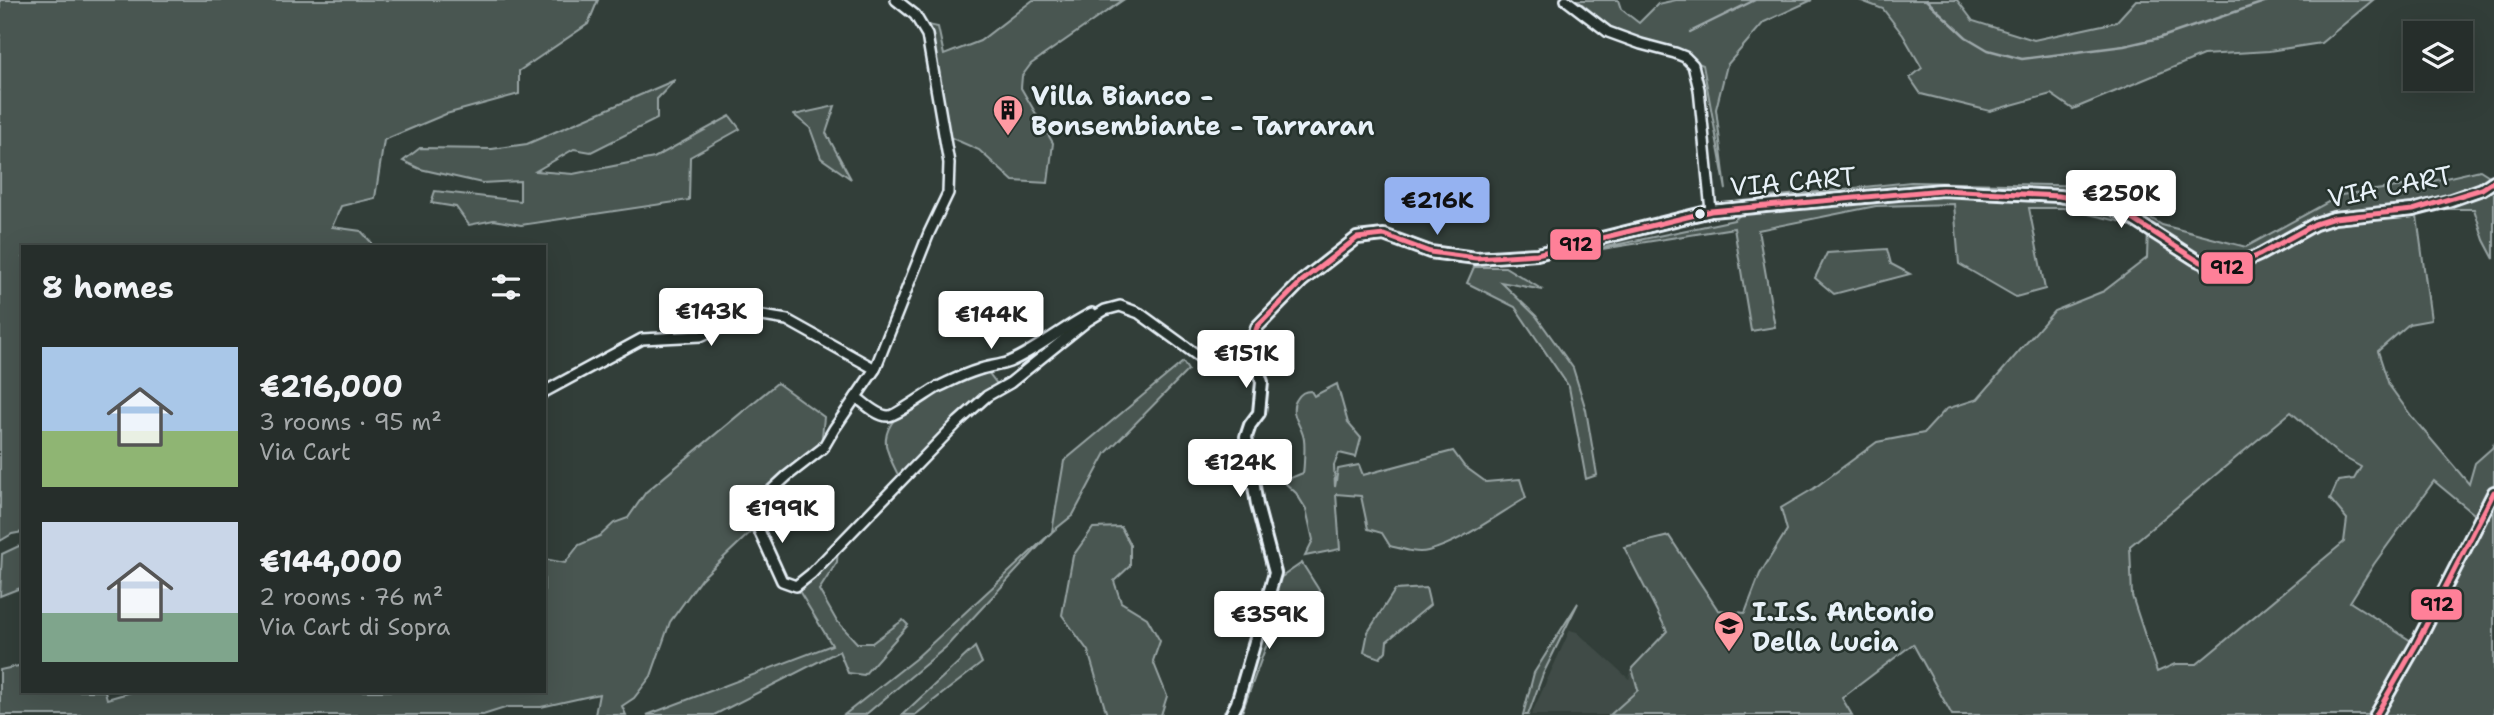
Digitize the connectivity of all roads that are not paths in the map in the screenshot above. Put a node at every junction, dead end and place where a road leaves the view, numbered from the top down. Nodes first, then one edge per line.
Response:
1 (896, 0) edge
2 (1566, 0) edge
3 (2494, 181) edge
4 (1711, 211) junction
5 (1120, 306) junction
6 (1252, 342) junction
7 (875, 369) junction
8 (546, 391) edge
9 (856, 397) junction
10 (2494, 492) edge
11 (1231, 715) edge
12 (2376, 715) edge

1 - 7 street
2 - 4 street
3 - 4 street, VIA CART
4 - 6 street, VIA CART
5 - 6 street
5 - 9 street
5 - 9 street
6 - 11 street
7 - 8 street
7 - 9 street
10 - 12 street

